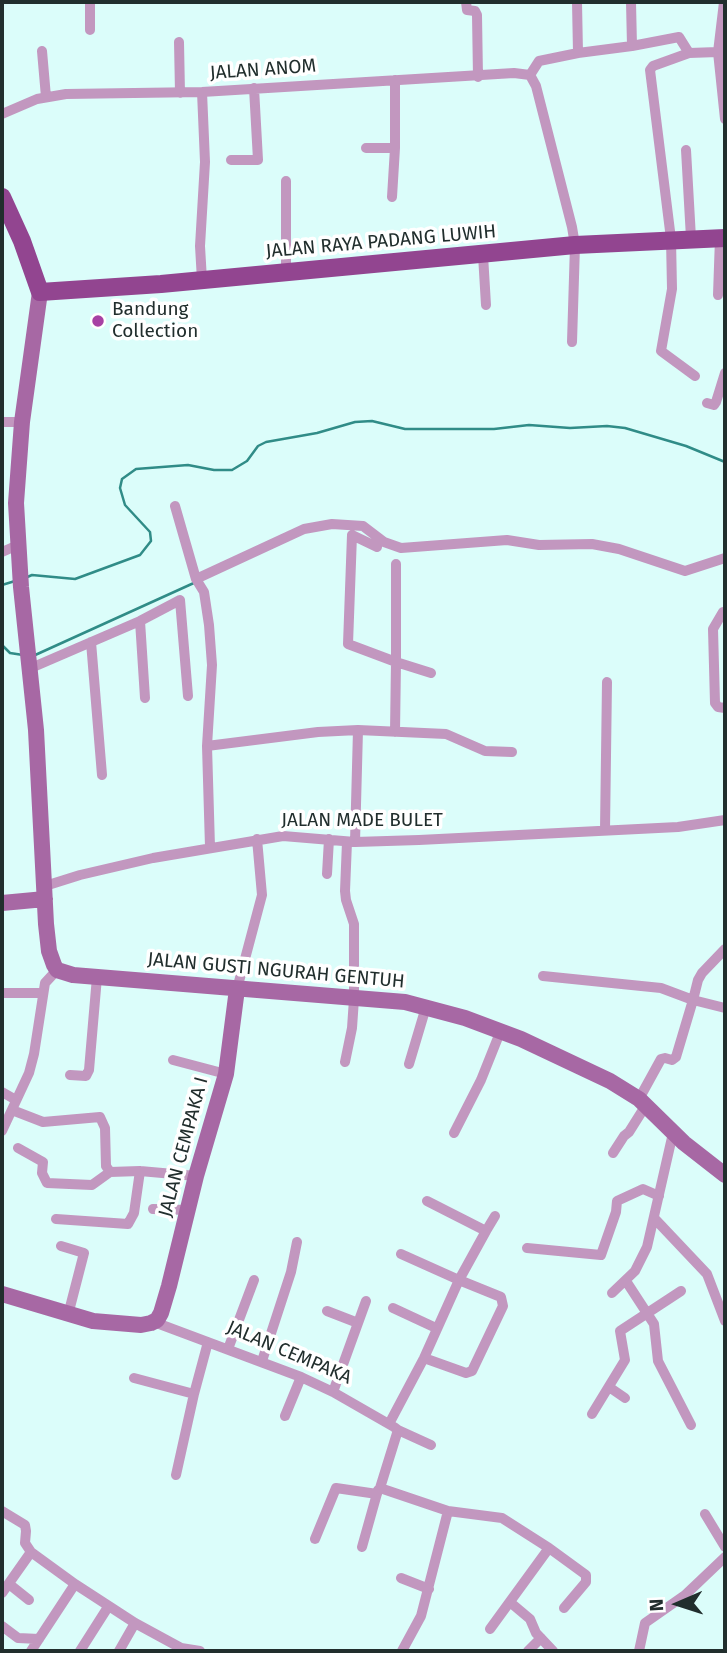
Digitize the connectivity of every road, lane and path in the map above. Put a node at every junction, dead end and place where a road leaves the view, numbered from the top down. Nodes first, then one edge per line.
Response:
1 (90, 2) edge
2 (466, 2) edge
3 (577, 2) edge
4 (631, 2) edge
5 (724, 2) edge
6 (90, 30) dead end
7 (180, 42) dead end
8 (632, 46) junction
9 (42, 51) dead end
10 (719, 52) junction
11 (578, 53) junction
12 (689, 53) junction
13 (530, 75) junction
14 (478, 76) junction
15 (395, 80) junction
16 (254, 88) junction
17 (202, 92) junction
18 (180, 93) junction
19 (47, 97) junction
20 (2, 114) edge
21 (725, 119) edge
22 (366, 148) dead end
23 (395, 148) junction
24 (685, 150) dead end
25 (231, 160) dead end
26 (286, 181) dead end
27 (2, 197) edge
28 (391, 197) dead end
29 (691, 238) junction
30 (723, 238) edge
31 (671, 239) junction
32 (575, 245) junction
33 (483, 255) junction
34 (286, 272) junction
35 (202, 280) junction
36 (40, 292) junction
37 (719, 295) dead end
38 (486, 304) dead end
39 (572, 342) dead end
40 (725, 373) edge
41 (695, 376) dead end
42 (707, 403) dead end
43 (2, 422) edge
44 (22, 422) junction
45 (175, 506) dead end
46 (18, 545) junction
47 (377, 548) dead end
48 (2, 552) edge
49 (725, 558) edge
50 (396, 564) dead end
51 (196, 579) junction
52 (723, 612) dead end
53 (140, 621) junction
54 (91, 642) junction
55 (396, 662) junction
56 (31, 668) junction
57 (431, 673) dead end
58 (607, 682) dead end
59 (188, 696) dead end
60 (145, 698) dead end
61 (725, 708) edge
62 (358, 730) junction
63 (395, 732) junction
64 (207, 746) junction
65 (512, 752) dead end
66 (102, 775) dead end
67 (725, 820) edge
68 (605, 830) junction
69 (257, 839) junction
70 (329, 839) junction
71 (351, 842) junction
72 (210, 848) junction
73 (327, 874) dead end
74 (45, 892) junction
75 (2, 903) edge
76 (725, 949) edge
77 (57, 970) junction
78 (543, 976) dead end
79 (97, 977) junction
80 (237, 989) junction
81 (2, 993) edge
82 (42, 993) junction
83 (354, 999) junction
84 (693, 1000) junction
85 (426, 1007) junction
86 (725, 1008) edge
87 (501, 1030) junction
88 (173, 1060) dead end
89 (345, 1062) dead end
90 (409, 1064) dead end
91 (226, 1074) junction
92 (69, 1075) dead end
93 (2, 1092) edge
94 (642, 1102) junction
95 (14, 1105) junction
96 (2, 1131) edge
97 (454, 1133) dead end
98 (673, 1133) junction
99 (18, 1148) dead end
100 (613, 1153) dead end
101 (140, 1171) junction
102 (110, 1172) junction
103 (725, 1175) edge
104 (196, 1176) junction
105 (659, 1196) junction
106 (427, 1201) dead end
107 (153, 1209) dead end
108 (188, 1210) junction
109 (495, 1216) dead end
110 (56, 1219) dead end
111 (655, 1219) junction
112 (486, 1231) junction
113 (297, 1242) dead end
114 (61, 1246) dead end
115 (527, 1248) dead end
116 (401, 1254) dead end
117 (254, 1280) dead end
118 (459, 1280) junction
119 (626, 1281) junction
120 (681, 1291) dead end
121 (612, 1293) dead end
122 (2, 1294) edge
123 (366, 1301) dead end
124 (393, 1308) dead end
125 (327, 1311) dead end
126 (647, 1312) junction
127 (68, 1315) junction
128 (158, 1318) junction
129 (725, 1321) edge
130 (358, 1323) junction
131 (436, 1328) junction
132 (208, 1342) junction
133 (228, 1349) junction
134 (424, 1358) junction
135 (262, 1361) junction
136 (301, 1377) junction
137 (134, 1378) dead end
138 (609, 1387) junction
139 (333, 1392) junction
140 (194, 1394) junction
141 (625, 1398) dead end
142 (592, 1414) dead end
143 (285, 1416) dead end
144 (691, 1425) dead end
145 (394, 1427) junction
146 (431, 1446) dead end
147 (176, 1475) dead end
148 (378, 1491) junction
149 (2, 1511) edge
150 (448, 1511) junction
151 (705, 1514) dead end
152 (315, 1539) dead end
153 (362, 1547) dead end
154 (725, 1547) edge
155 (547, 1551) junction
156 (31, 1552) junction
157 (725, 1557) edge
158 (401, 1578) dead end
159 (75, 1584) junction
160 (6, 1589) edge
161 (429, 1589) junction
162 (29, 1600) dead end
163 (511, 1603) junction
164 (108, 1607) junction
165 (564, 1608) dead end
166 (135, 1623) junction
167 (2, 1626) edge
168 (490, 1629) dead end
169 (541, 1638) junction
170 (39, 1639) junction
171 (31, 1651) edge
172 (80, 1651) edge
173 (120, 1651) edge
174 (200, 1651) edge
175 (402, 1651) edge
176 (528, 1651) edge
177 (553, 1651) edge
178 (639, 1651) edge

1 - 6 street
2 - 14 street
3 - 11 street
4 - 8 street
5 - 10 street
7 - 18 street
8 - 11 street
8 - 12 street
9 - 19 street
10 - 12 street
10 - 21 street
11 - 13 street
12 - 31 street
13 - 14 street, JALAN ANOM
13 - 32 street
14 - 15 street, JALAN ANOM
15 - 16 street, JALAN ANOM
15 - 23 street
16 - 17 street, JALAN ANOM
16 - 25 street
17 - 18 street, JALAN ANOM
17 - 35 street
18 - 19 street, JALAN ANOM
19 - 20 street, JALAN ANOM
22 - 23 street
23 - 28 street
24 - 29 street
26 - 34 street
27 - 36 main road
29 - 30 main road, JALAN RAYA PADANG LUWIH
29 - 31 main road, JALAN RAYA PADANG LUWIH
30 - 37 street
31 - 32 main road, JALAN RAYA PADANG LUWIH
31 - 41 street
32 - 33 main road, JALAN RAYA PADANG LUWIH
32 - 39 street
33 - 34 main road, JALAN RAYA PADANG LUWIH
33 - 38 street
34 - 35 main road, JALAN RAYA PADANG LUWIH
35 - 36 main road, JALAN RAYA PADANG LUWIH
36 - 44 street
40 - 42 street
43 - 44 street
44 - 46 street
45 - 51 street
46 - 48 street
46 - 56 street
47 - 55 street
49 - 51 street
50 - 55 street
51 - 64 street
52 - 61 street
53 - 54 street
53 - 59 street
53 - 60 street
54 - 56 street
54 - 66 street
55 - 57 street
55 - 63 street
56 - 74 street
58 - 68 street
62 - 63 street
62 - 64 street
62 - 71 street
63 - 65 street
64 - 72 street
67 - 68 street, JALAN MADE BULET
68 - 71 street, JALAN MADE BULET
69 - 70 street, JALAN MADE BULET
69 - 72 street, JALAN MADE BULET
69 - 80 street
70 - 71 street, JALAN MADE BULET
70 - 73 street
71 - 83 street
72 - 74 street, JALAN MADE BULET
74 - 75 street
74 - 77 street
76 - 84 street
77 - 79 street, JALAN GUSTI NGURAH GENTUH
77 - 82 street
78 - 84 street
79 - 80 street, JALAN GUSTI NGURAH GENTUH
79 - 92 street
80 - 83 street, JALAN GUSTI NGURAH GENTUH
80 - 91 street, JALAN CEMPAKA I
81 - 82 street
82 - 95 street
83 - 85 street, JALAN GUSTI NGURAH GENTUH
83 - 89 street
84 - 86 street
84 - 94 street
85 - 87 street, JALAN GUSTI NGURAH GENTUH
85 - 90 street
87 - 94 street, JALAN GUSTI NGURAH GENTUH
87 - 97 street
88 - 91 street
91 - 104 street, JALAN CEMPAKA I
93 - 95 street
94 - 98 street, JALAN GUSTI NGURAH GENTUH
94 - 100 street
95 - 96 street
95 - 102 street
98 - 103 street, JALAN GUSTI NGURAH GENTUH
98 - 105 street
99 - 102 street
101 - 102 street
101 - 104 street
101 - 110 street
104 - 108 street, JALAN CEMPAKA I
105 - 111 street
105 - 115 street
106 - 112 street
107 - 108 street
108 - 128 street, JALAN CEMPAKA I
109 - 112 street
111 - 119 street
111 - 129 street
112 - 118 street
113 - 135 street
114 - 127 street
116 - 118 street
117 - 133 street
118 - 131 street
118 - 134 street
119 - 121 street
119 - 126 street
120 - 126 street
122 - 127 street, JALAN CEMPAKA
123 - 130 street
124 - 131 street
125 - 130 street
126 - 138 street
126 - 144 street
127 - 128 street, JALAN CEMPAKA
128 - 132 street, JALAN CEMPAKA
130 - 139 street
131 - 134 street
132 - 133 street, JALAN CEMPAKA
132 - 140 street
133 - 135 street, JALAN CEMPAKA
134 - 145 street
135 - 136 street, JALAN CEMPAKA
136 - 139 street, JALAN CEMPAKA
136 - 143 street
137 - 140 street
138 - 141 street
138 - 142 street
139 - 145 street, JALAN CEMPAKA
140 - 147 street
145 - 146 street, JALAN CEMPAKA
145 - 148 street
148 - 150 street
148 - 152 street
148 - 153 street
149 - 156 street
150 - 155 street
150 - 161 street
151 - 154 street
155 - 163 street
155 - 165 street
156 - 159 street
156 - 160 street
157 - 178 street
158 - 161 street
159 - 164 street
159 - 170 street
160 - 162 street
161 - 175 street
163 - 168 street
163 - 169 street
164 - 166 street
164 - 172 street
166 - 173 street
166 - 174 street
167 - 170 street
169 - 176 street
169 - 177 street
170 - 171 street

